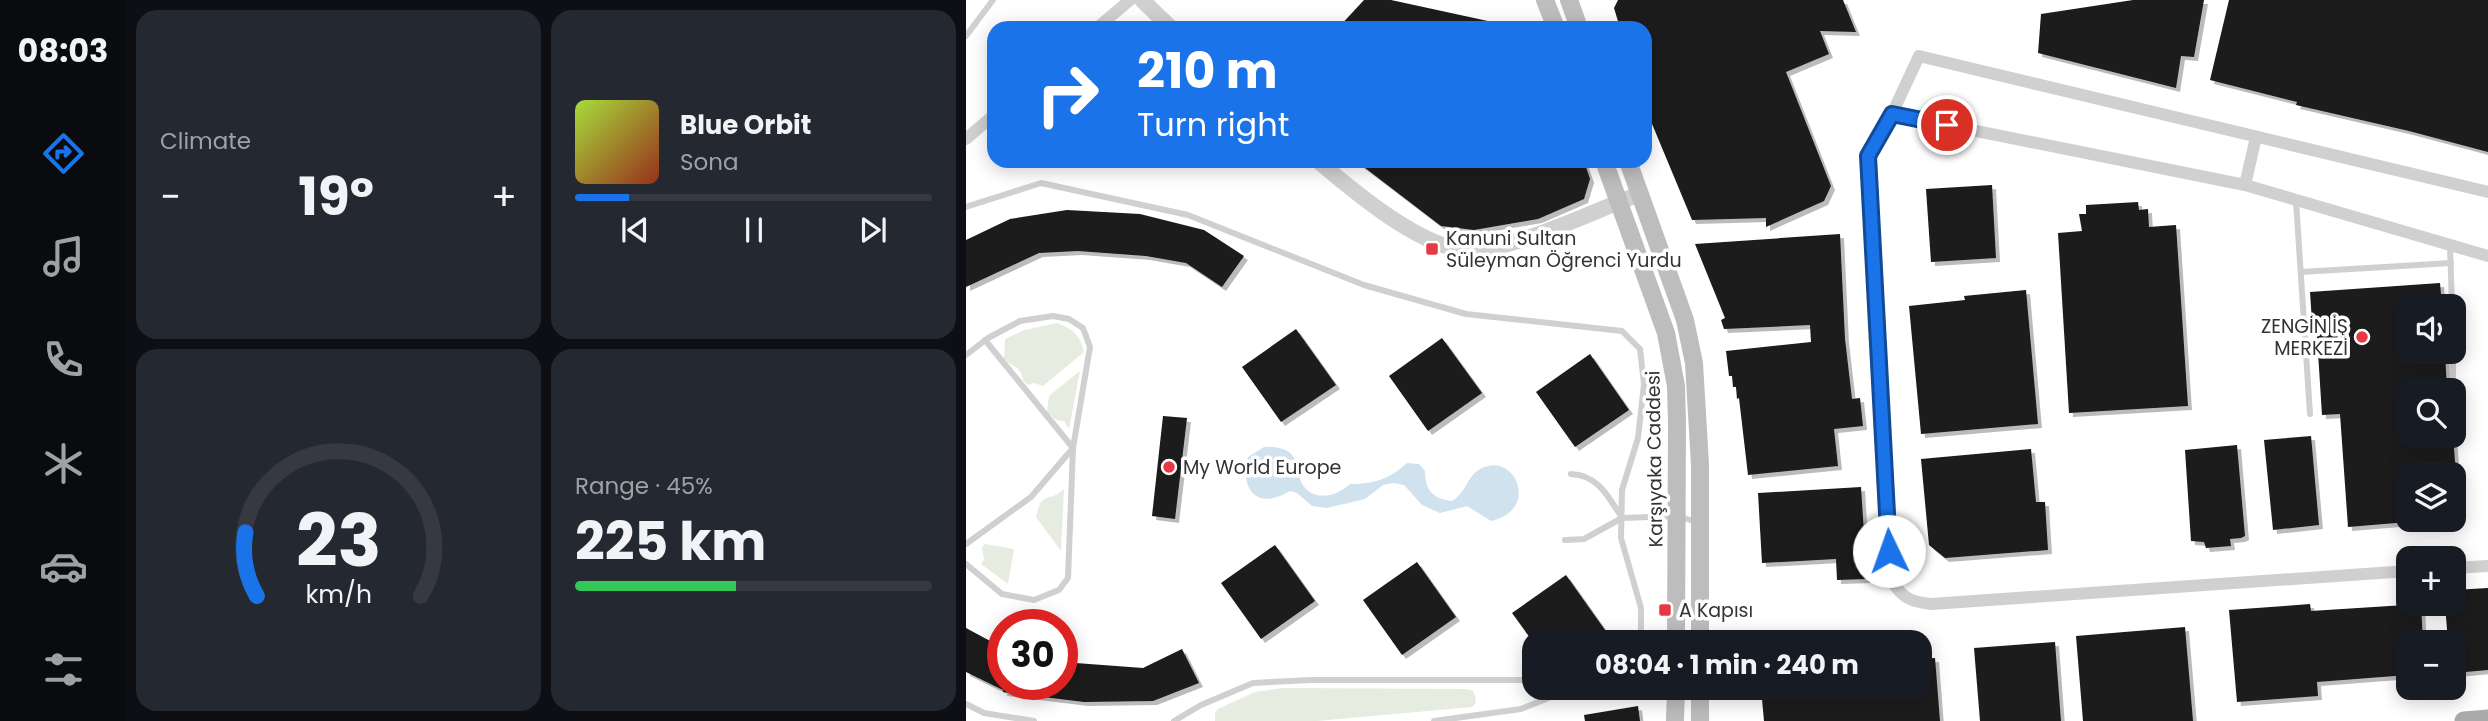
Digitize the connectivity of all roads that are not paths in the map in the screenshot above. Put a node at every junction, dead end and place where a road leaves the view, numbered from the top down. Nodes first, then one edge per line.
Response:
1 (993, 0) edge
2 (1130, 0) edge
3 (1142, 0) edge
4 (1545, 0) edge
5 (1569, 0) edge
6 (1105, 21) edge
7 (1164, 21) edge
8 (1553, 21) edge
9 (1576, 21) edge
10 (966, 36) edge
11 (1892, 114) junction
12 (987, 121) edge
13 (2256, 137) junction
14 (966, 139) edge
15 (1326, 168) edge
16 (1607, 168) edge
17 (1631, 168) edge
18 (2245, 185) junction
19 (2488, 192) edge
20 (1640, 194) junction
21 (2296, 201) junction
22 (1619, 202) junction
23 (966, 207) edge
24 (2450, 246) junction
25 (2488, 256) edge
26 (2451, 263) junction
27 (2301, 272) junction
28 (2452, 294) edge
29 (985, 340) junction
30 (966, 355) edge
31 (2310, 414) dead end
32 (1073, 448) junction
33 (1571, 474) dead end
34 (1678, 516) junction
35 (1622, 518) junction
36 (1700, 523) junction
37 (1565, 540) dead end
38 (966, 544) edge
39 (966, 564) edge
40 (2488, 566) edge
41 (2466, 567) edge
42 (2396, 572) edge
43 (1641, 630) edge
44 (1676, 630) edge
45 (1700, 630) edge
46 (1522, 680) edge
47 (1544, 700) edge
48 (1676, 700) edge
49 (1700, 700) edge
50 (966, 704) edge
51 (2488, 719) edge
52 (1034, 721) edge
53 (1174, 721) edge
54 (1434, 721) edge
55 (1675, 721) edge
56 (1700, 721) edge
57 (2464, 721) edge

1 - 10 lane
2 - 6 street
3 - 7 street
4 - 8 main road
5 - 9 main road
11 - 13 street
11 - 18 street
11 - 42 street
12 - 14 street
13 - 18 street
13 - 19 street
15 - 22 street
16 - 22 main road, Karşıyaka Caddesi
17 - 20 main road
18 - 21 street
20 - 22 street
20 - 36 main road
21 - 24 street
21 - 27 lane
22 - 34 main road, Karşıyaka Caddesi
23 - 35 lane
24 - 25 street
24 - 26 lane
26 - 27 lane
26 - 28 lane
27 - 31 lane
29 - 30 lane
29 - 32 lane
29 - 32 lane
32 - 38 lane
32 - 39 lane
33 - 35 lane
34 - 35 lane
34 - 36 lane
34 - 44 main road, Karşıyaka Caddesi
35 - 37 lane
35 - 43 lane
36 - 45 main road
40 - 41 street
46 - 53 lane
47 - 54 lane
48 - 55 main road
49 - 56 main road
50 - 52 lane
51 - 57 main road

